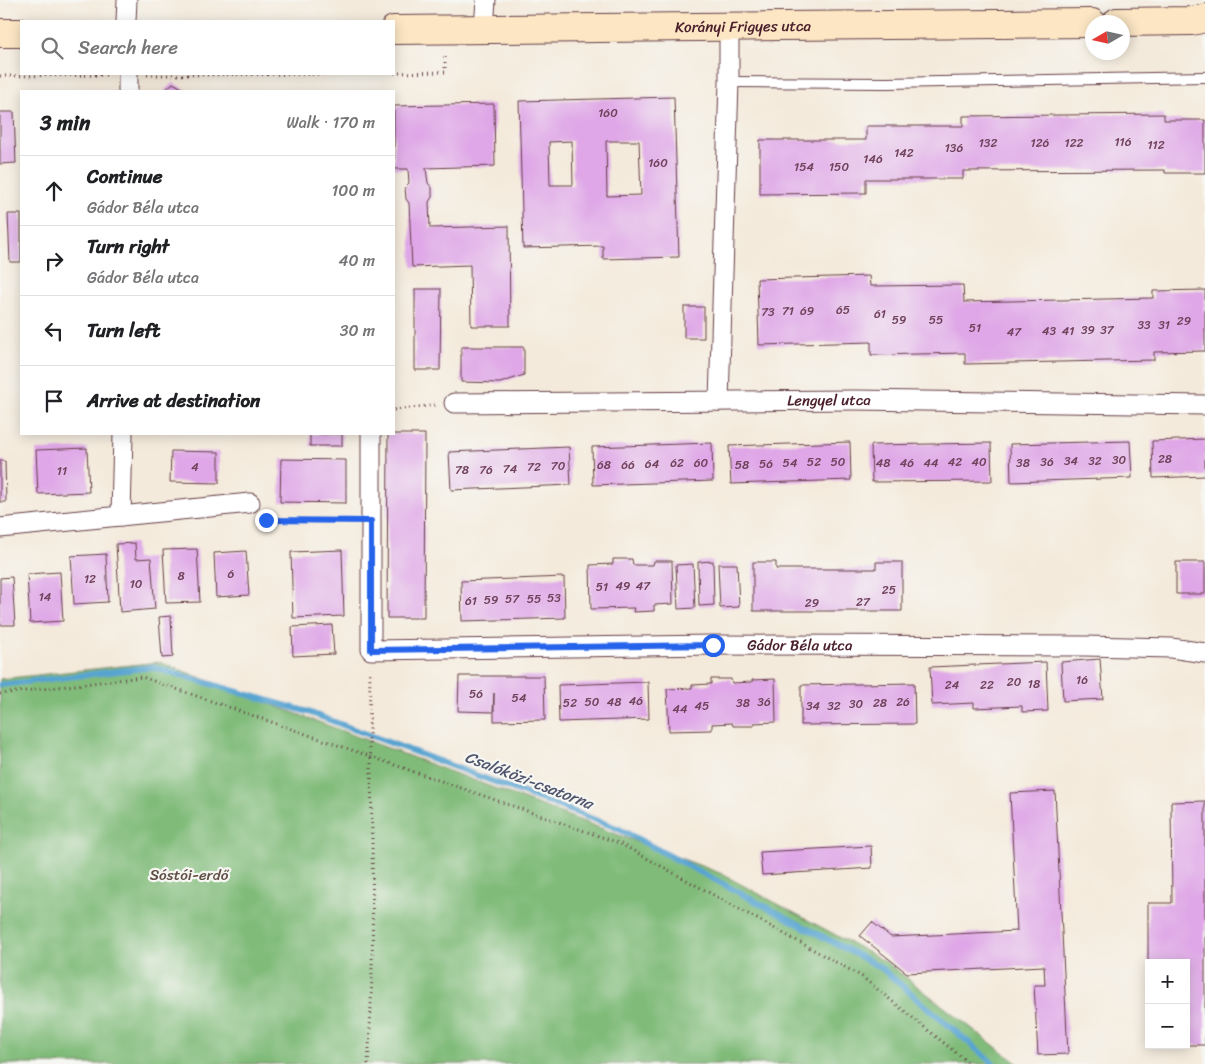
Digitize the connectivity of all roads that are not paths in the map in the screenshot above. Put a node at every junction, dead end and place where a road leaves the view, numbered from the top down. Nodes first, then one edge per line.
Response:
1 (127, 0) edge
2 (486, 0) edge
3 (126, 20) edge
4 (1201, 21) edge
5 (1130, 22) edge
6 (1085, 23) edge
7 (729, 27) junction
8 (484, 28) junction
9 (395, 30) edge
10 (0, 33) edge
11 (20, 33) edge
12 (1205, 77) edge
13 (729, 82) junction
14 (719, 401) junction
15 (454, 403) road end
16 (1205, 405) edge
17 (122, 435) edge
18 (371, 435) edge
19 (250, 504) road end
20 (121, 516) junction
21 (0, 528) edge
22 (1205, 654) edge

1 - 3 street
2 - 8 street
4 - 5 street
6 - 7 street, Korányi Frigyes utca
7 - 8 street, Korányi Frigyes utca
7 - 13 street
8 - 9 street, Korányi Frigyes utca
10 - 11 street
12 - 13 lane
13 - 14 street
14 - 15 street, Lengyel utca
14 - 16 street, Lengyel utca
17 - 20 street
18 - 22 street, Gádor Béla utca
19 - 20 street
20 - 21 street

